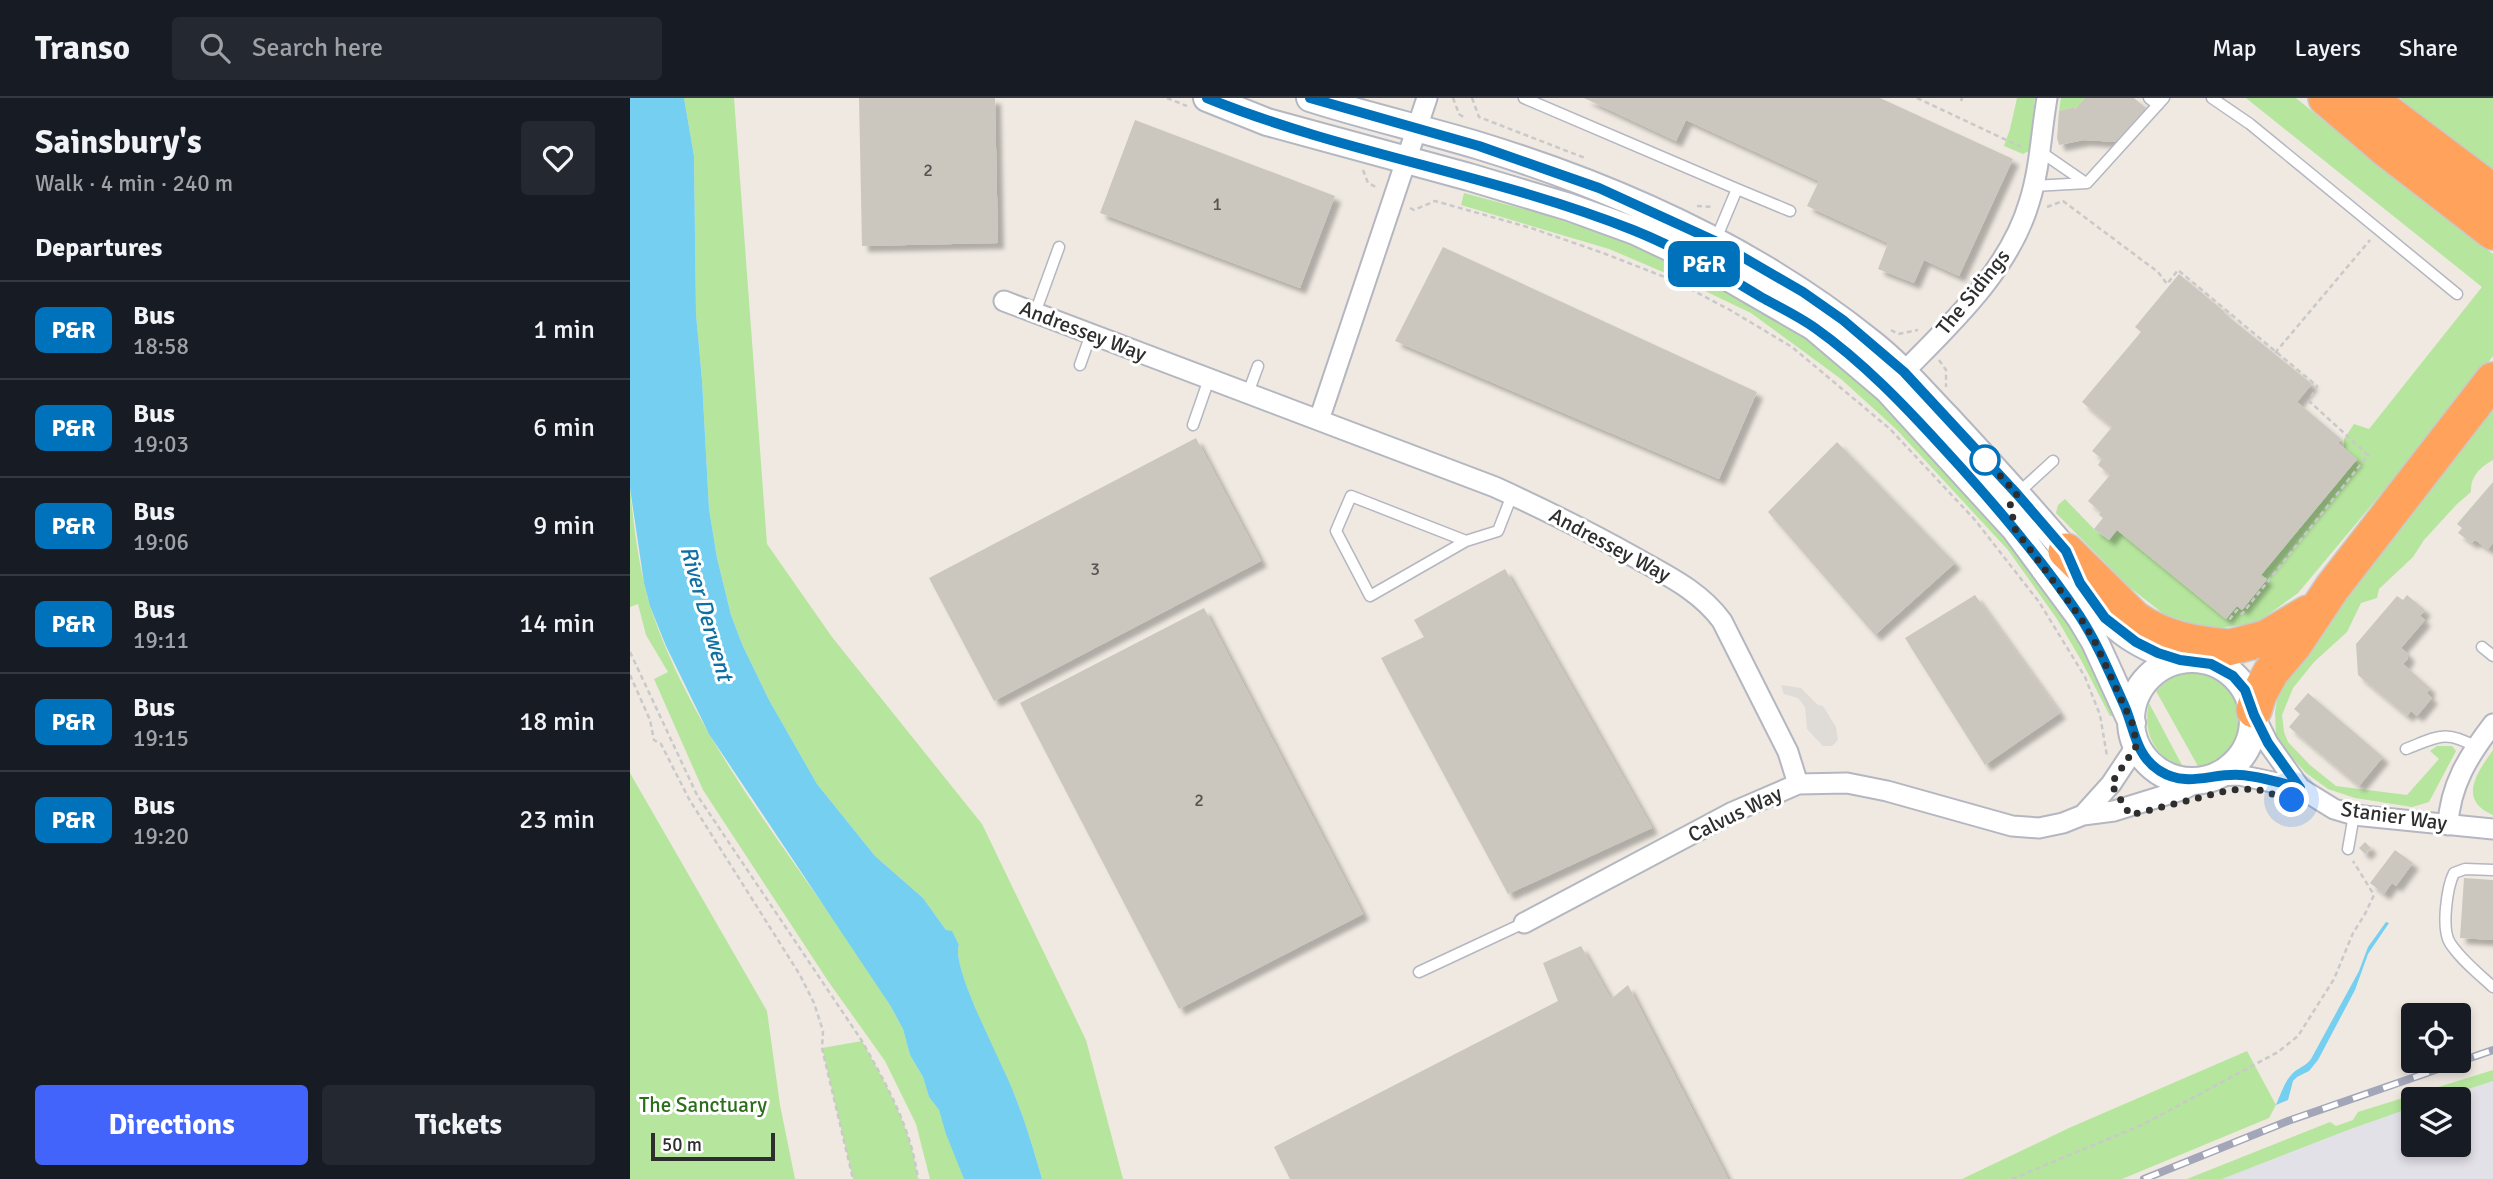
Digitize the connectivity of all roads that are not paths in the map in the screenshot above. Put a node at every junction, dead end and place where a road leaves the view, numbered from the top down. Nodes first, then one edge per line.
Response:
1 (1310, 98) edge
2 (1427, 98) edge
3 (1524, 98) edge
4 (2047, 98) edge
5 (2212, 98) edge
6 (2326, 98) edge
7 (2368, 98) edge
8 (2392, 98) edge
9 (2157, 100) edge
10 (1198, 102) edge
11 (1417, 128) junction
12 (2035, 152) junction
13 (1408, 160) junction
14 (2087, 183) junction
15 (2482, 184) edge
16 (2034, 186) junction
17 (1737, 189) junction
18 (1790, 211) dead end
19 (2493, 232) edge
20 (1715, 241) junction
21 (1059, 247) dead end
22 (1730, 278) junction
23 (2457, 294) dead end
24 (1004, 300) dead end
25 (1035, 313) junction
26 (1091, 334) junction
27 (1080, 365) dead end
28 (1258, 366) dead end
29 (1209, 379) junction
30 (2493, 380) edge
31 (1895, 381) junction
32 (1248, 393) junction
33 (1319, 420) junction
34 (1193, 425) dead end
35 (2053, 461) dead end
36 (2017, 494) junction
37 (1512, 495) junction
38 (2015, 529) junction
39 (1465, 541) junction
40 (2066, 551) junction
41 (2319, 605) junction
42 (2228, 635) junction
43 (2482, 647) dead end
44 (2493, 656) edge
45 (2183, 659) junction
46 (2254, 712) junction
47 (2493, 724) edge
48 (2134, 734) junction
49 (2476, 747) junction
50 (2406, 749) dead end
51 (2208, 778) junction
52 (1798, 784) junction
53 (2300, 788) junction
54 (2083, 815) junction
55 (2354, 815) junction
56 (2448, 825) junction
57 (2493, 829) edge
58 (2348, 849) road end
59 (2493, 870) edge
60 (1524, 923) joint
61 (1419, 972) dead end
62 (2493, 987) edge

1 - 11 street
2 - 11 street
3 - 17 lane
4 - 12 street, The Sidings
5 - 23 lane
6 - 19 highway
7 - 15 highway
8 - 15 highway
9 - 14 lane
10 - 13 street
11 - 13 street
11 - 20 street
12 - 14 lane
12 - 16 street, The Sidings
13 - 22 street
13 - 33 street
14 - 16 lane
16 - 31 street, The Sidings
17 - 18 lane
17 - 20 lane
20 - 22 lane
20 - 31 street
21 - 25 lane
22 - 31 street
24 - 25 street, Andressey Way
25 - 26 street, Andressey Way
26 - 27 lane
26 - 29 street, Andressey Way
28 - 32 lane
29 - 32 street, Andressey Way
29 - 34 lane
30 - 41 highway
31 - 36 street
31 - 38 street
32 - 33 street, Andressey Way
33 - 37 street, Andressey Way
35 - 36 lane
36 - 38 lane
36 - 40 street
37 - 39 lane
37 - 52 street, Andressey Way
38 - 48 street
39 - 39 lane
40 - 42 highway
40 - 45 street
41 - 42 highway
41 - 46 highway
42 - 45 highway
43 - 44 lane
45 - 46 street
45 - 48 street
46 - 51 street
46 - 53 street, Stanier Way
47 - 49 street
48 - 51 street
48 - 54 street
49 - 50 lane
49 - 56 street
51 - 53 street, Stanier Way
51 - 54 street, Calvus Way
52 - 54 street, Calvus Way
52 - 60 street, Calvus Way
53 - 55 street, Stanier Way
55 - 56 street, Stanier Way
55 - 58 lane
56 - 57 street, Stanier Way
59 - 62 lane
60 - 61 lane

